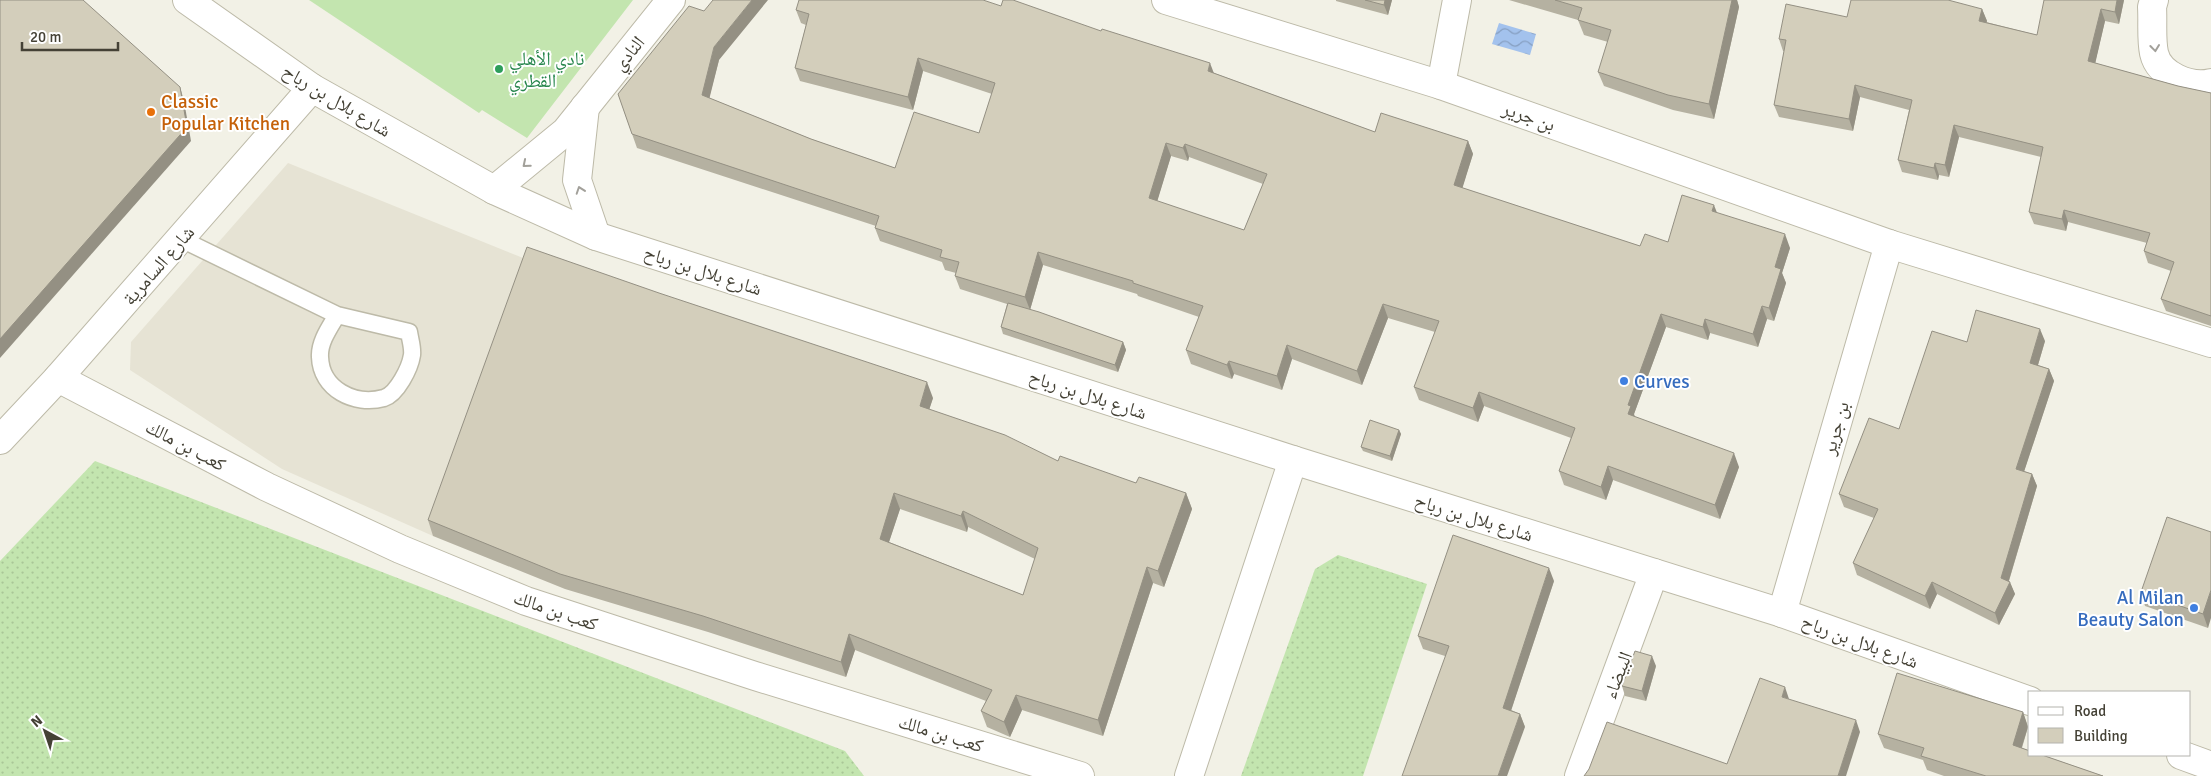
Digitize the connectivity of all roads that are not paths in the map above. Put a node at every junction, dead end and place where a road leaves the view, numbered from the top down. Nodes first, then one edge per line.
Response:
1 (187, 0) edge
2 (671, 0) edge
3 (1166, 0) edge
4 (1457, 0) edge
5 (2154, 0) edge
6 (2211, 83) edge
7 (1441, 85) junction
8 (312, 88) junction
9 (585, 106) junction
10 (494, 190) junction
11 (596, 236) junction
12 (181, 239) junction
13 (1889, 244) junction
14 (338, 315) junction
15 (2211, 343) edge
16 (58, 378) junction
17 (0, 440) edge
18 (1293, 460) junction
19 (1654, 573) junction
20 (1782, 613) junction
21 (2028, 700) edge
22 (2184, 756) edge
23 (2211, 766) edge
24 (1080, 776) edge
25 (1189, 776) edge
26 (1578, 776) edge

1 - 8 street, شارع بلال بن رباح
2 - 9 street, النادي
3 - 7 street, بن جرير
4 - 7 street
5 -> 6 street
7 - 13 street, بن جرير
8 - 10 street, شارع بلال بن رباح
8 - 12 street, شارع السامرية
9 -> 10 street, النادي
11 -> 9 street
10 - 11 street, شارع بلال بن رباح
11 - 18 street, شارع بلال بن رباح
12 - 14 lane
12 - 16 street, شارع السامرية
13 - 15 street, بن جرير
13 - 20 street, بن جرير
14 - 14 lane
16 - 17 street, شارع السامرية
16 - 24 street, كعب بن مالك
18 - 19 street, شارع بلال بن رباح
18 - 25 street
19 - 20 street, شارع بلال بن رباح
19 - 26 street, البيضاء
20 - 21 street, شارع بلال بن رباح
22 - 23 street

